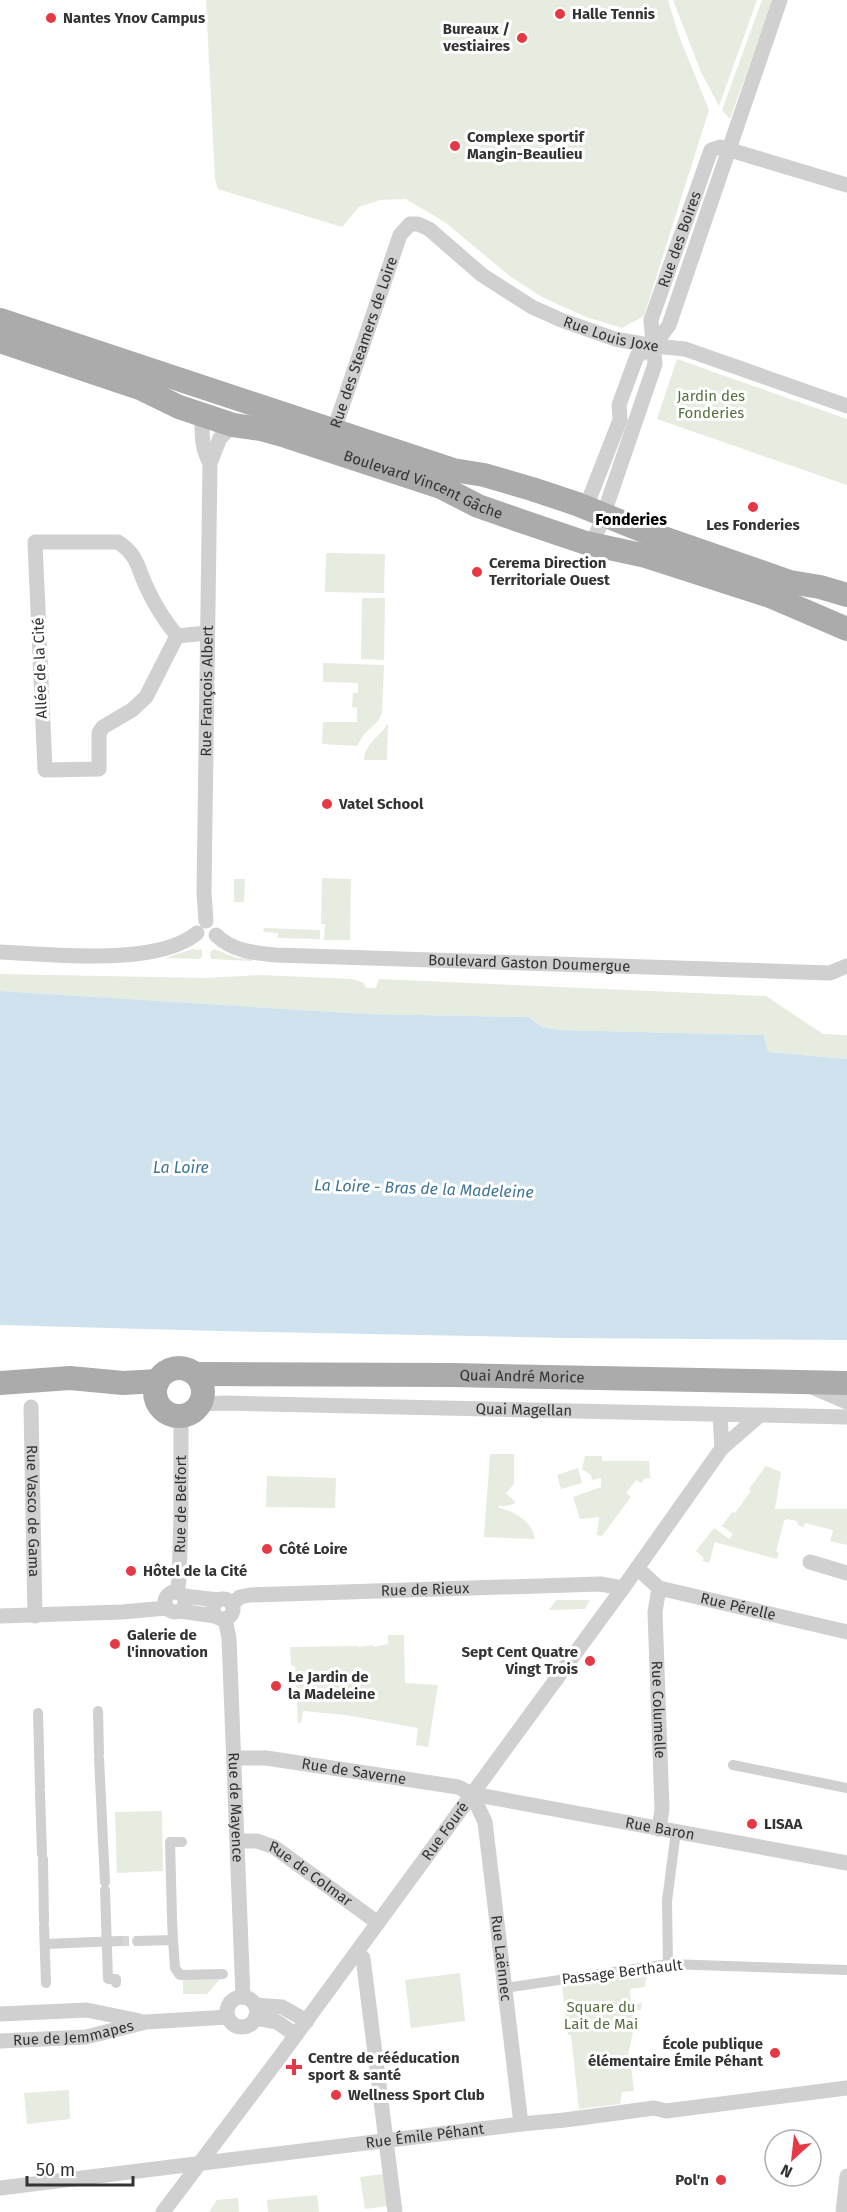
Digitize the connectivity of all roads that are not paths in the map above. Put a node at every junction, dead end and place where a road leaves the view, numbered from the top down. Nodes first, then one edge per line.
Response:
1 (780, 0) edge
2 (729, 150) junction
3 (847, 185) edge
4 (400, 235) joint
5 (1, 337) edge
6 (654, 346) junction
7 (847, 406) edge
8 (202, 415) junction
9 (636, 419) junction
10 (620, 420) junction
11 (233, 425) junction
12 (331, 440) junction
13 (210, 463) junction
14 (595, 511) junction
15 (591, 544) junction
16 (847, 595) edge
17 (847, 628) edge
18 (207, 633) junction
19 (177, 636) junction
20 (201, 927) junction
21 (0, 952) edge
22 (847, 966) edge
23 (196, 1374) junction
24 (802, 1382) junction
25 (0, 1383) edge
26 (847, 1383) edge
27 (158, 1391) junction
28 (847, 1402) edge
29 (31, 1407) dead end
30 (191, 1409) junction
31 (720, 1415) junction
32 (760, 1415) junction
33 (847, 1417) edge
34 (722, 1448) junction
35 (810, 1562) dead end
36 (637, 1568) junction
37 (847, 1573) edge
38 (623, 1588) junction
39 (659, 1588) junction
40 (180, 1594) junction
41 (225, 1602) junction
42 (174, 1610) junction
43 (0, 1616) edge
44 (29, 1616) junction
45 (220, 1617) junction
46 (0, 1628) edge
47 (847, 1632) edge
48 (98, 1711) dead end
49 (38, 1713) dead end
50 (235, 1758) junction
51 (733, 1765) dead end
52 (847, 1788) edge
53 (472, 1794) junction
54 (659, 1830) junction
55 (676, 1831) junction
56 (238, 1841) junction
57 (182, 1842) dead end
58 (847, 1863) edge
59 (378, 1923) junction
60 (173, 1940) junction
61 (119, 1941) tunnel mouth
62 (137, 1941) tunnel mouth
63 (107, 1942) junction
64 (45, 1944) junction
65 (357, 1953) junction
66 (668, 1964) junction
67 (847, 1971) edge
68 (223, 1974) dead end
69 (46, 1983) dead end
70 (116, 1983) dead end
71 (506, 1988) junction
72 (251, 2007) junction
73 (0, 2014) edge
74 (228, 2016) junction
75 (307, 2021) junction
76 (146, 2022) junction
77 (296, 2035) junction
78 (0, 2042) edge
79 (847, 2088) edge
80 (521, 2124) junction
81 (385, 2142) junction
82 (200, 2164) junction
83 (847, 2176) edge
84 (0, 2188) edge
85 (163, 2212) edge
86 (395, 2212) edge
87 (843, 2212) edge

1 - 2 street
2 - 3 street
2 - 6 street, Rue des Boires
4 - 6 street, Rue Louis Joxe
4 - 12 street, Rue des Steamers de Loire
5 - 8 main road, Boulevard Vincent Gâche
5 - 12 main road, Boulevard Vincent Gâche
6 - 7 street, Rue Louis Joxe
6 - 9 street, Rue des Boires
6 - 10 street, Rue des Boires
8 - 11 main road, Boulevard Vincent Gâche
8 - 13 street, Rue François Albert
9 - 10 street
9 - 14 street, Rue des Boires
10 - 14 street, Rue des Boires
11 - 12 main road, Boulevard Vincent Gâche
11 - 13 street, Rue François Albert
12 - 14 main road, Boulevard Vincent Gâche
12 - 15 main road, Boulevard Vincent Gâche
13 - 18 street, Rue François Albert
14 - 15 street, Rue des Boires
14 - 16 main road, Boulevard Vincent Gâche
15 - 17 main road, Boulevard Vincent Gâche
18 - 19 street
18 - 20 street, Rue François Albert
19 - 19 street, Allée de la Cité
20 - 21 street
20 - 22 street, Boulevard Gaston Doumergue
23 - 24 main road, Quai André Morice
23 - 27 main road
23 - 30 main road
24 - 26 main road, Quai André Morice
24 - 28 street
25 - 27 main road
27 - 30 main road
29 - 44 street, Rue Vasco de Gama
30 - 31 street, Quai Magellan
30 - 40 street, Rue de Belfort
31 - 32 street, Quai Magellan
31 - 34 street
32 - 33 street, Quai Magellan
32 - 34 street, Rue Fouré
34 - 36 street, Rue Fouré
35 - 37 street
36 - 38 street, Rue Fouré
36 - 39 street, Rue Pérelle
38 - 41 street, Rue de Rieux
38 - 53 street, Rue Fouré
39 - 47 street, Rue Pérelle
39 - 54 street, Rue Columelle
40 - 41 street, Rue de Rieux
40 - 42 street
41 - 45 street, Rue de Mayence
42 - 44 street
42 - 45 street
43 - 44 street
44 - 46 street
45 - 50 street, Rue de Mayence
48 - 63 street
49 - 64 street
50 - 53 street, Rue de Saverne
50 - 56 street, Rue de Mayence
51 - 52 street
53 - 54 street, Rue Baron
53 - 59 street, Rue Fouré
53 - 71 street, Rue Laënnec
54 - 55 street, Rue Baron
55 - 58 street, Rue Baron
55 - 66 street
56 - 59 street, Rue de Colmar
56 - 72 street, Rue de Mayence
57 - 60 street
59 - 65 street, Rue Fouré
60 - 62 street
60 - 68 street
61 - 63 street
63 - 64 street
63 - 70 street
64 - 69 street
65 - 75 street, Rue Fouré
65 - 81 street
66 - 67 street, Passage Berthault
66 - 71 street, Passage Berthault
71 - 80 street, Rue Laënnec
72 - 74 street
72 - 74 street
72 - 75 street
72 - 77 street
73 - 76 street, Rue de Jemmapes
74 - 76 street, Rue de Jemmapes
75 - 77 street, Rue Fouré
76 - 78 street, Rue de Jemmapes
77 - 82 street, Rue Fouré
79 - 80 street, Rue Émile Péhant
80 - 81 street, Rue Émile Péhant
81 - 82 street, Rue Émile Péhant
81 - 86 street
82 - 84 street, Rue Émile Péhant
82 - 85 street, Rue Fouré
83 - 87 street

